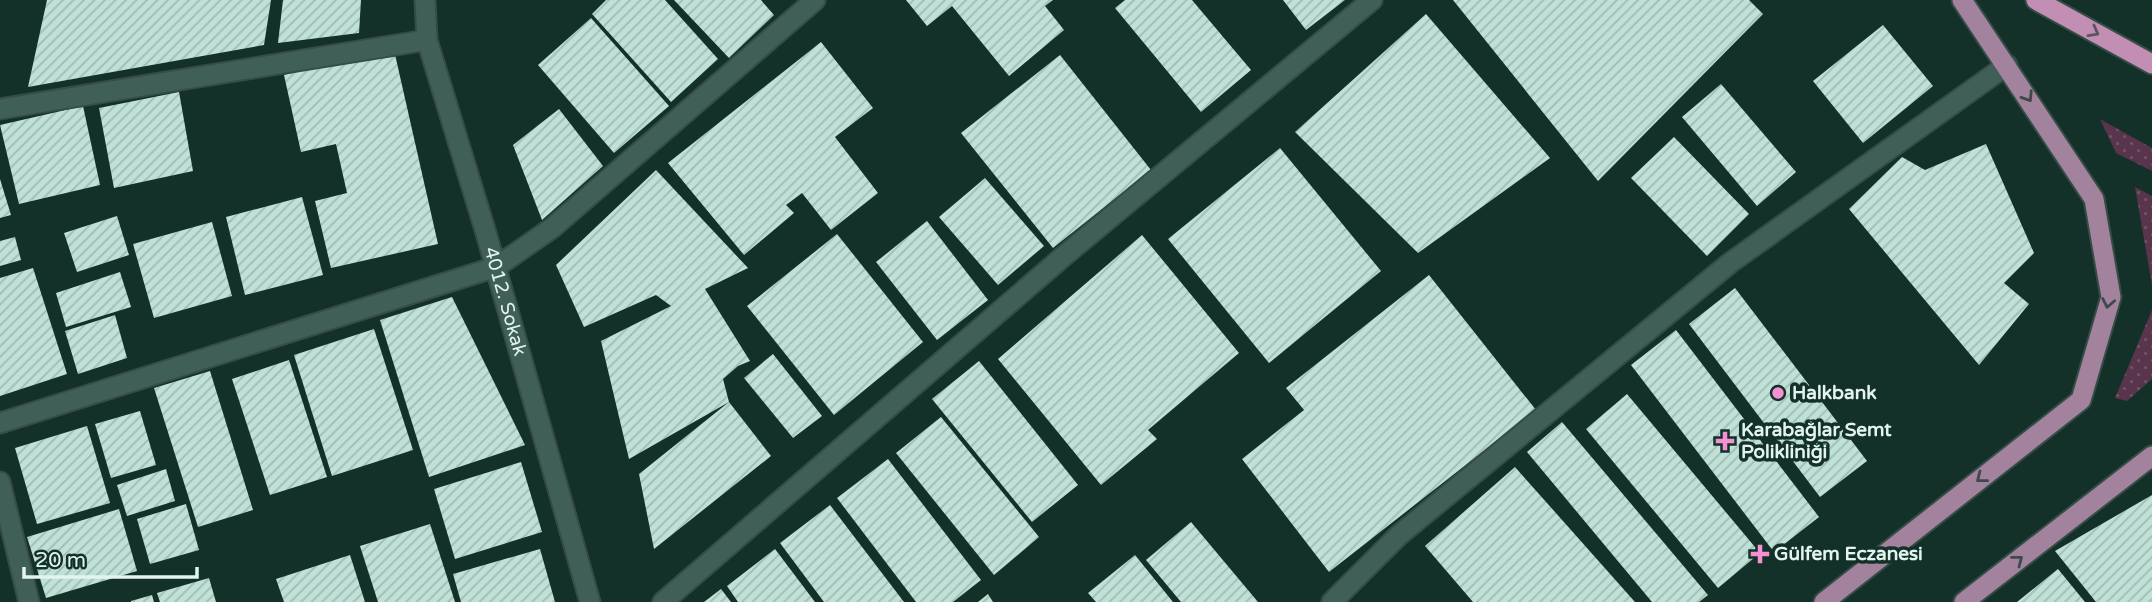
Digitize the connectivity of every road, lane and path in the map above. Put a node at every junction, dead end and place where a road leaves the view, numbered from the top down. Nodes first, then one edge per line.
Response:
1 (425, 0) edge
2 (815, 0) edge
3 (1372, 0) edge
4 (1962, 0) edge
5 (2036, 0) edge
6 (427, 40) junction
7 (2152, 64) edge
8 (2007, 65) junction
9 (0, 109) edge
10 (496, 267) junction
11 (0, 423) edge
12 (2152, 456) edge
13 (0, 482) edge
14 (29, 602) edge
15 (590, 602) edge
16 (663, 602) edge
17 (1332, 602) edge
18 (1824, 602) edge
19 (1964, 602) edge

1 - 6 street, 4012. Sokak
2 - 10 street
3 - 16 street
4 - 8 main road
5 -> 7 highway
6 - 9 street
6 - 10 street, 4012. Sokak
8 - 17 street
8 -> 18 main road
10 - 11 street
10 - 15 street, 4012. Sokak
19 -> 12 main road
13 - 14 street

